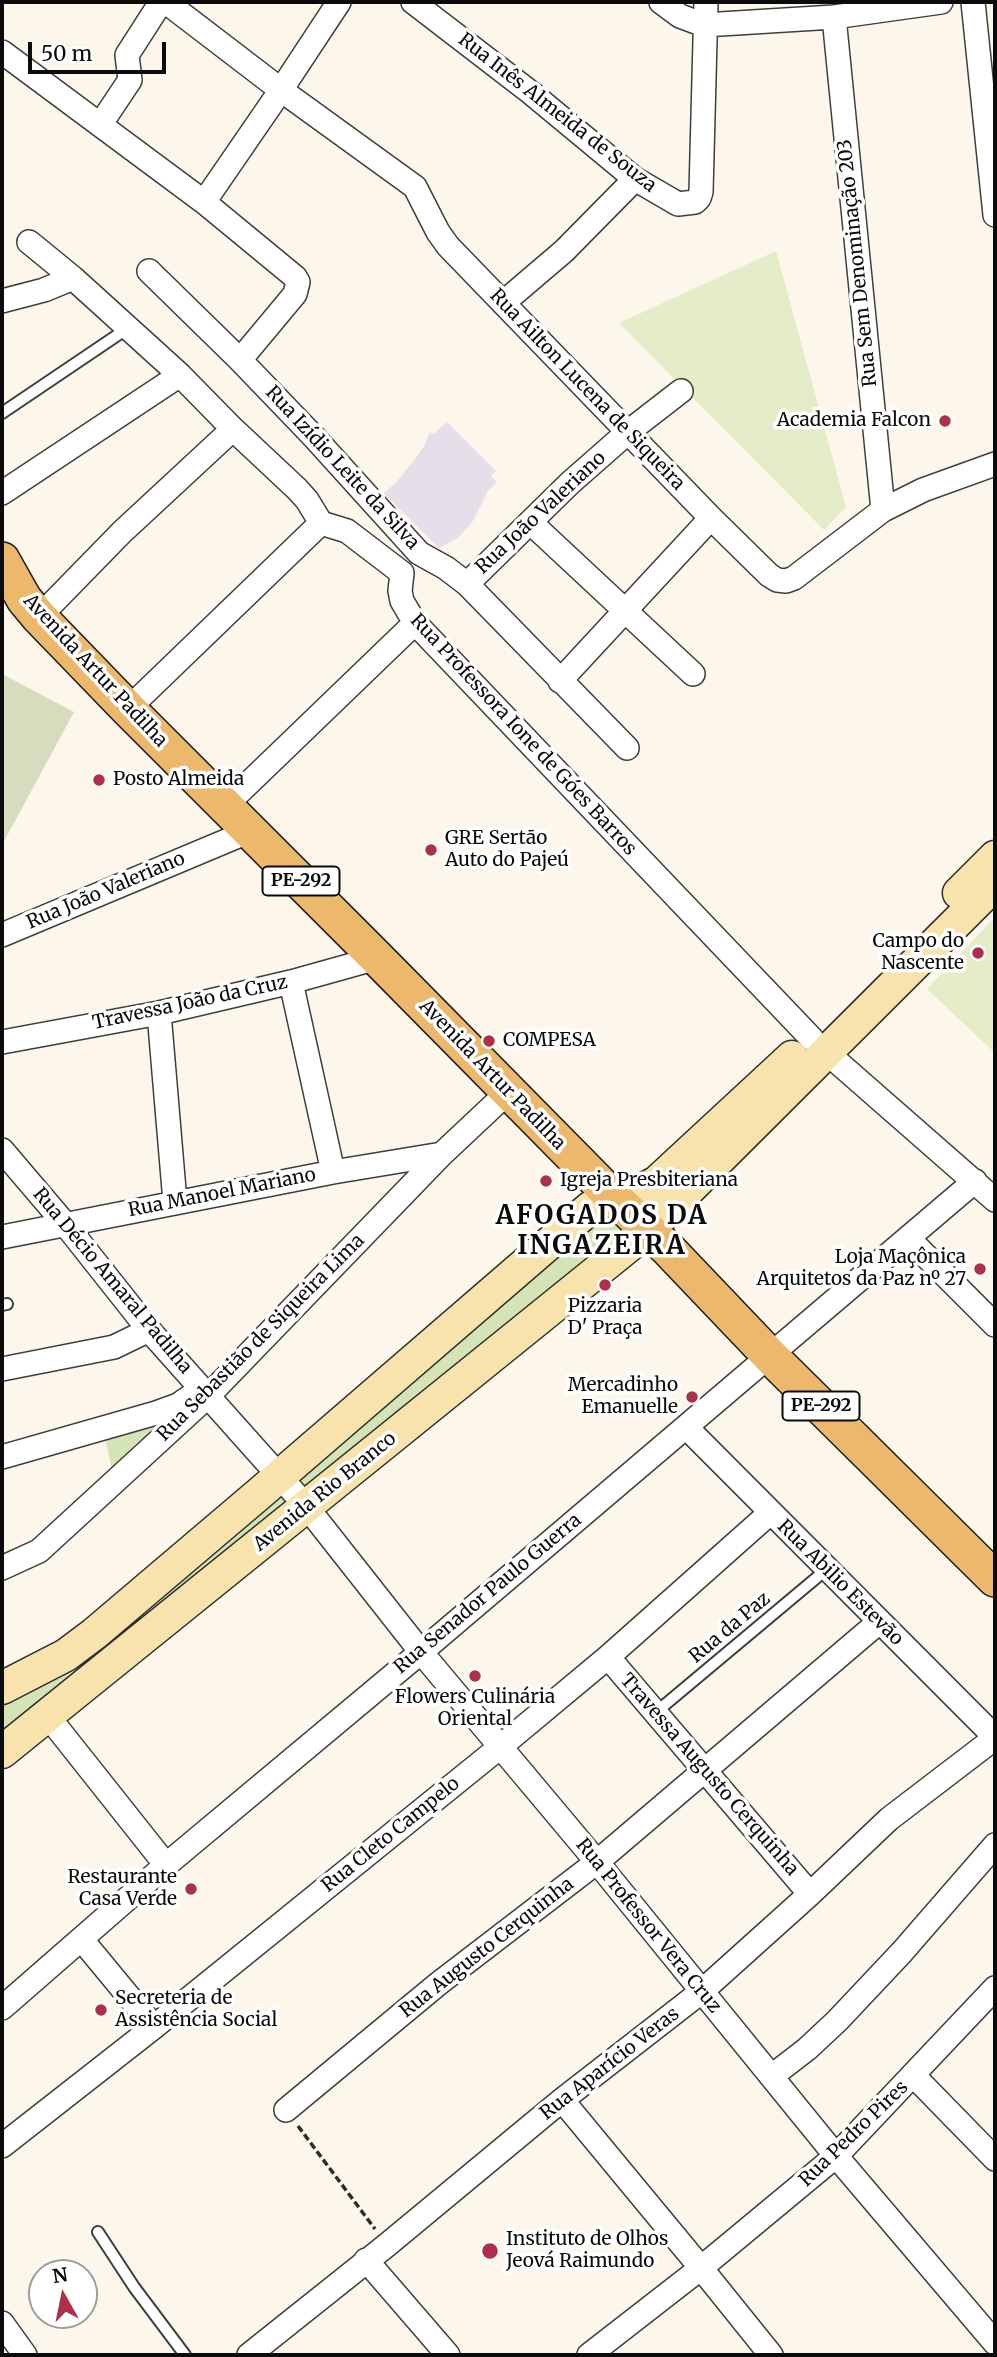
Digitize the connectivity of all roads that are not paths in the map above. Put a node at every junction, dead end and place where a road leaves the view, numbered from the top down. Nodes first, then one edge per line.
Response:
1 (163, 2) edge
2 (339, 2) edge
3 (413, 2) edge
4 (661, 2) edge
5 (706, 2) edge
6 (941, 2) edge
7 (973, 2) edge
8 (834, 17) junction
9 (704, 25) junction
10 (2, 51) edge
11 (281, 90) junction
12 (100, 125) junction
13 (635, 179) junction
14 (204, 202) junction
15 (995, 215) edge
16 (29, 242) dead end
17 (149, 271) dead end
18 (72, 278) junction
19 (2, 301) edge
20 (503, 303) junction
21 (128, 328) junction
22 (240, 360) junction
23 (180, 375) junction
24 (681, 391) dead end
25 (2, 413) edge
26 (233, 429) junction
27 (628, 432) junction
28 (995, 464) edge
29 (2, 493) edge
30 (883, 510) junction
31 (711, 518) junction
32 (530, 522) junction
33 (321, 523) junction
34 (419, 553) junction
35 (2, 560) edge
36 (402, 573) junction
37 (467, 584) junction
38 (22, 607) edge
39 (623, 611) junction
40 (415, 623) junction
41 (693, 674) dead end
42 (560, 681) junction
43 (128, 709) junction
44 (627, 748) dead end
45 (225, 806) junction
46 (250, 831) junction
47 (995, 857) edge
48 (995, 884) edge
49 (2, 935) edge
50 (377, 957) junction
51 (291, 982) junction
52 (882, 982) junction
53 (159, 1013) junction
54 (827, 1037) junction
55 (2, 1042) edge
56 (508, 1092) junction
57 (2, 1150) edge
58 (442, 1154) junction
59 (333, 1172) junction
60 (975, 1181) junction
61 (610, 1195) junction
62 (995, 1200) edge
63 (175, 1202) junction
64 (65, 1224) junction
65 (647, 1231) junction
66 (2, 1237) edge
67 (909, 1239) junction
68 (995, 1325) edge
69 (149, 1330) junction
70 (769, 1355) junction
71 (2, 1370) edge
72 (205, 1392) junction
73 (686, 1427) junction
74 (2, 1457) edge
75 (281, 1476) junction
76 (306, 1506) junction
77 (770, 1513) junction
78 (2, 1568) edge
79 (827, 1569) junction
80 (995, 1579) edge
81 (879, 1622) junction
82 (421, 1652) junction
83 (608, 1657) junction
84 (2, 1688) edge
85 (656, 1713) junction
86 (47, 1716) junction
87 (995, 1738) edge
88 (500, 1747) junction
89 (2, 1752) edge
90 (705, 1771) junction
91 (995, 1845) edge
92 (597, 1862) junction
93 (166, 1865) junction
94 (810, 1894) junction
95 (82, 1940) junction
96 (995, 1988) edge
97 (701, 1992) junction
98 (2, 2008) edge
99 (154, 2027) junction
100 (772, 2076) junction
101 (914, 2076) junction
102 (562, 2100) junction
103 (286, 2110) road end
104 (2, 2146) edge
105 (836, 2156) junction
106 (995, 2159) edge
107 (98, 2232) dead end
108 (366, 2260) junction
109 (701, 2268) junction
110 (2, 2323) edge
111 (995, 2343) edge
112 (25, 2355) edge
113 (185, 2355) edge
114 (249, 2355) edge
115 (448, 2355) edge
116 (589, 2355) edge
117 (771, 2355) edge

1 - 11 street, Rua Ailton Lucena de Siqueira
1 - 12 street
2 - 11 street
3 - 13 street, Rua Inês Almeida de Souza
4 - 9 street
5 - 9 street
6 - 8 street
7 - 15 street
8 - 9 street
8 - 30 street, Rua Sem Denominação 203
9 - 13 street, Rua Inês Almeida de Souza
10 - 12 street
11 - 14 street
11 - 20 street, Rua Ailton Lucena de Siqueira
12 - 14 street
13 - 20 street
14 - 22 street
16 - 18 street
17 - 22 street, Rua Izídio Leite da Silva
18 - 19 street
18 - 21 street
20 - 27 street, Rua Ailton Lucena de Siqueira
21 - 23 street
21 - 25 lane
22 - 34 street, Rua Izídio Leite da Silva
23 - 26 street
23 - 29 street
24 - 27 street, Rua João Valeriano
26 - 33 street
26 - 38 street
27 - 31 street, Rua Ailton Lucena de Siqueira
27 - 32 street, Rua João Valeriano
28 - 30 street
30 - 31 street, Rua Ailton Lucena de Siqueira
31 - 39 street
32 - 37 street, Rua João Valeriano
32 - 39 street
33 - 36 street
33 - 43 street
34 - 36 street
34 - 37 street, Rua Izídio Leite da Silva
35 - 38 main road, Avenida Artur Padilha / PE-292
36 - 40 street, Rua Professora Ione de Góes Barros
37 - 42 street, Rua Izídio Leite da Silva
38 - 43 main road, Avenida Artur Padilha / PE-292
39 - 41 street
39 - 42 street
40 - 45 street
40 - 54 street, Rua Professora Ione de Góes Barros
42 - 44 street, Rua Izídio Leite da Silva
43 - 45 main road, Avenida Artur Padilha / PE-292
45 - 46 main road, Avenida Artur Padilha / PE-292
46 - 49 street, Rua João Valeriano
46 - 50 main road, Avenida Artur Padilha / PE-292
47 - 52 street
48 - 52 street
50 - 51 street, Travessa João da Cruz
50 - 56 main road, Avenida Artur Padilha / PE-292
51 - 53 street, Travessa João da Cruz
51 - 59 street
52 - 54 street
53 - 55 street, Travessa João da Cruz
53 - 63 street
54 - 60 street, Rua Professora Ione de Góes Barros
54 - 61 street
54 - 65 street, Avenida Rio Branco
56 - 58 street, Rua Sebastião de Siqueira Lima
56 - 61 main road, Avenida Artur Padilha / PE-292
57 - 64 street, Rua Décio Amaral Padilha
58 - 59 street, Rua Manoel Mariano
58 - 72 street, Rua Sebastião de Siqueira Lima
59 - 63 street, Rua Manoel Mariano
60 - 62 street, Rua Professora Ione de Góes Barros
60 - 67 street, Rua Senador Paulo Guerra
61 - 65 main road, Avenida Artur Padilha / PE-292
61 - 75 street, Avenida Rio Branco
63 - 64 street, Rua Manoel Mariano
64 - 66 street, Rua Manoel Mariano
64 - 69 street, Rua Décio Amaral Padilha
65 - 70 main road, Avenida Artur Padilha / PE-292
65 - 76 street, Avenida Rio Branco
67 - 68 street
67 - 70 street, Rua Senador Paulo Guerra
69 - 71 street
69 - 72 street, Rua Décio Amaral Padilha
70 - 73 street, Rua Senador Paulo Guerra
70 - 80 main road, Avenida Artur Padilha / PE-292
72 - 74 street
72 - 75 street, Rua Décio Amaral Padilha
72 - 78 street, Rua Sebastião de Siqueira Lima
73 - 77 street, Rua Abilio Estevão
73 - 82 street, Rua Senador Paulo Guerra
75 - 76 street, Rua Décio Amaral Padilha
75 - 84 street, Avenida Rio Branco
76 - 82 street, Rua Professor Vera Cruz
76 - 86 street, Avenida Rio Branco
77 - 79 street, Rua Abilio Estevão
77 - 83 street, Rua Cleto Campelo
79 - 81 street, Rua Abilio Estevão
79 - 85 lane, Rua da Paz
81 - 87 street, Rua Abilio Estevão
81 - 90 street, Rua Augusto Cerquinha
82 - 88 street, Rua Professor Vera Cruz
82 - 93 street, Rua Senador Paulo Guerra
83 - 85 street, Travessa Augusto Cerquinha
83 - 88 street, Rua Cleto Campelo
85 - 90 street, Travessa Augusto Cerquinha
86 - 89 street, Avenida Rio Branco
86 - 93 street
87 - 94 street, Rua Aparício Veras
88 - 92 street, Rua Professor Vera Cruz
88 - 99 street, Rua Cleto Campelo
90 - 92 street, Rua Augusto Cerquinha
90 - 94 street, Travessa Augusto Cerquinha
91 - 100 street
92 - 97 street, Rua Professor Vera Cruz
92 - 103 street, Rua Augusto Cerquinha
93 - 95 street, Rua Senador Paulo Guerra
94 - 97 street, Rua Aparício Veras
95 - 98 street, Rua Senador Paulo Guerra
95 - 99 street
96 - 101 street, Rua Pedro Pires
97 - 100 street, Rua Professor Vera Cruz
97 - 102 street, Rua Aparício Veras
99 - 104 street, Rua Cleto Campelo
100 - 105 street, Rua Professor Vera Cruz
101 - 105 street, Rua Pedro Pires
101 - 106 street
102 - 108 street, Rua Aparício Veras
102 - 109 street
105 - 109 street, Rua Pedro Pires
105 - 111 street, Rua Professor Vera Cruz
107 - 113 lane
108 - 114 street, Rua Aparício Veras
108 - 115 street
109 - 116 street, Rua Pedro Pires
109 - 117 street
110 - 112 street

